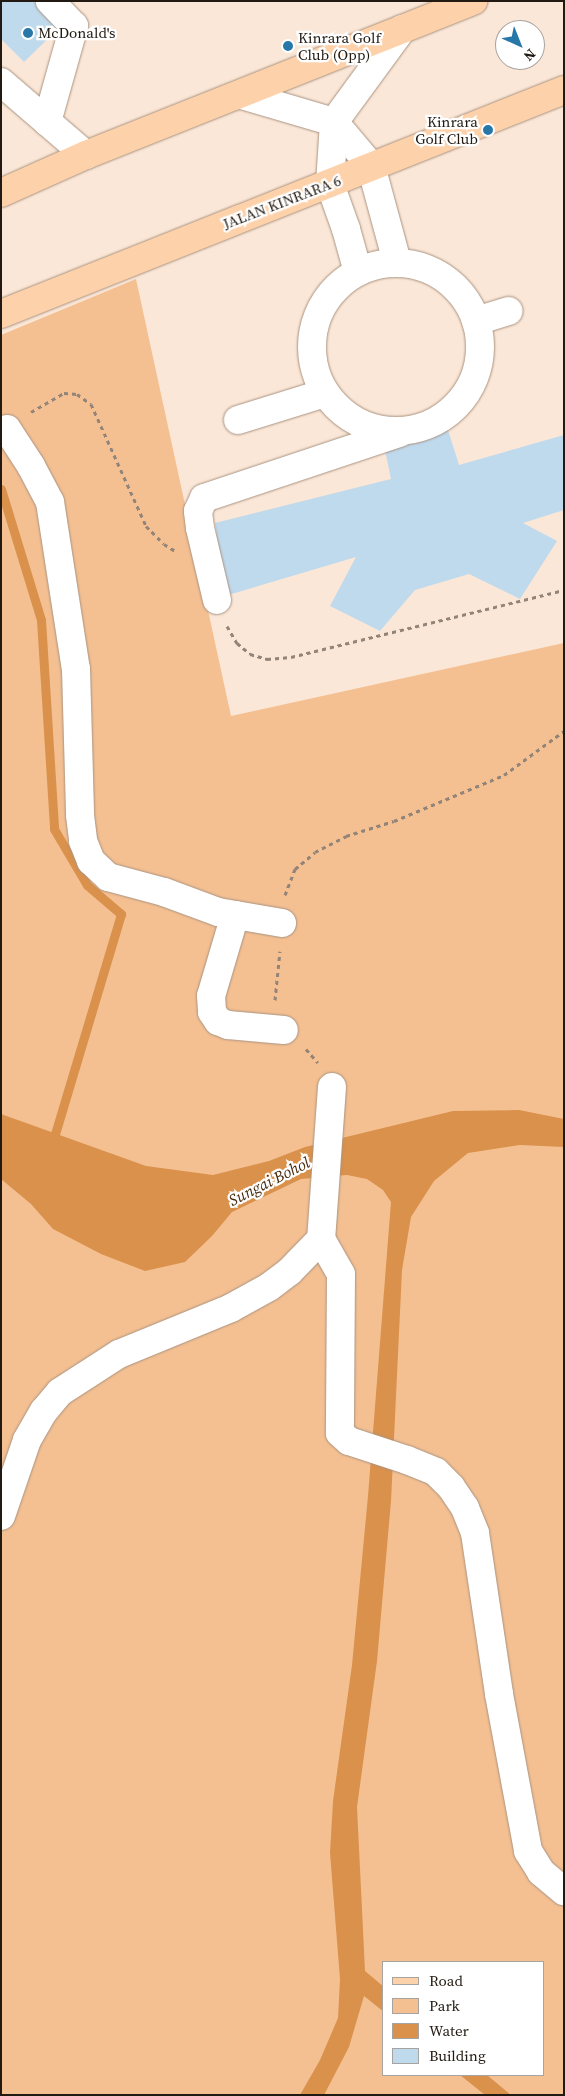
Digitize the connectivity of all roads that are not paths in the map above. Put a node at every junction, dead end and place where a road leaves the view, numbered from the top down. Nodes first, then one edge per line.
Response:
1 (50, 1) edge
2 (473, 1) edge
3 (402, 29) junction
4 (1, 82) edge
5 (564, 90) edge
6 (242, 95) junction
7 (47, 122) junction
8 (334, 122) junction
9 (86, 155) junction
10 (370, 166) junction
11 (330, 184) junction
12 (1, 192) edge
13 (397, 262) junction
14 (358, 272) junction
15 (509, 311) dead end
16 (1, 314) edge
17 (476, 320) junction
18 (325, 393) junction
19 (238, 420) dead end
20 (7, 429) road end
21 (409, 430) junction
22 (217, 600) road end
23 (235, 915) junction
24 (282, 923) road end
25 (284, 1030) road end
26 (332, 1087) road end
27 (322, 1229) junction
28 (1, 1516) edge
29 (564, 1891) edge

1 - 7 lane
2 - 3 main road
3 - 6 main road
3 - 8 lane
4 - 7 lane
5 - 10 main road, JALAN KINRARA 6
6 - 8 lane
6 - 9 main road
7 - 9 lane
8 - 10 lane
8 - 11 lane
9 - 12 main road
10 - 11 main road, JALAN KINRARA 6
10 - 13 lane
11 - 14 lane
11 - 16 main road, JALAN KINRARA 6
13 - 14 lane
13 - 17 lane
14 - 18 lane
15 - 17 lane
17 - 21 lane
18 - 19 lane
18 - 21 lane
20 - 23 lane
21 - 22 lane
23 - 24 lane
23 - 25 lane
26 - 27 lane
27 - 28 lane
27 - 29 lane

